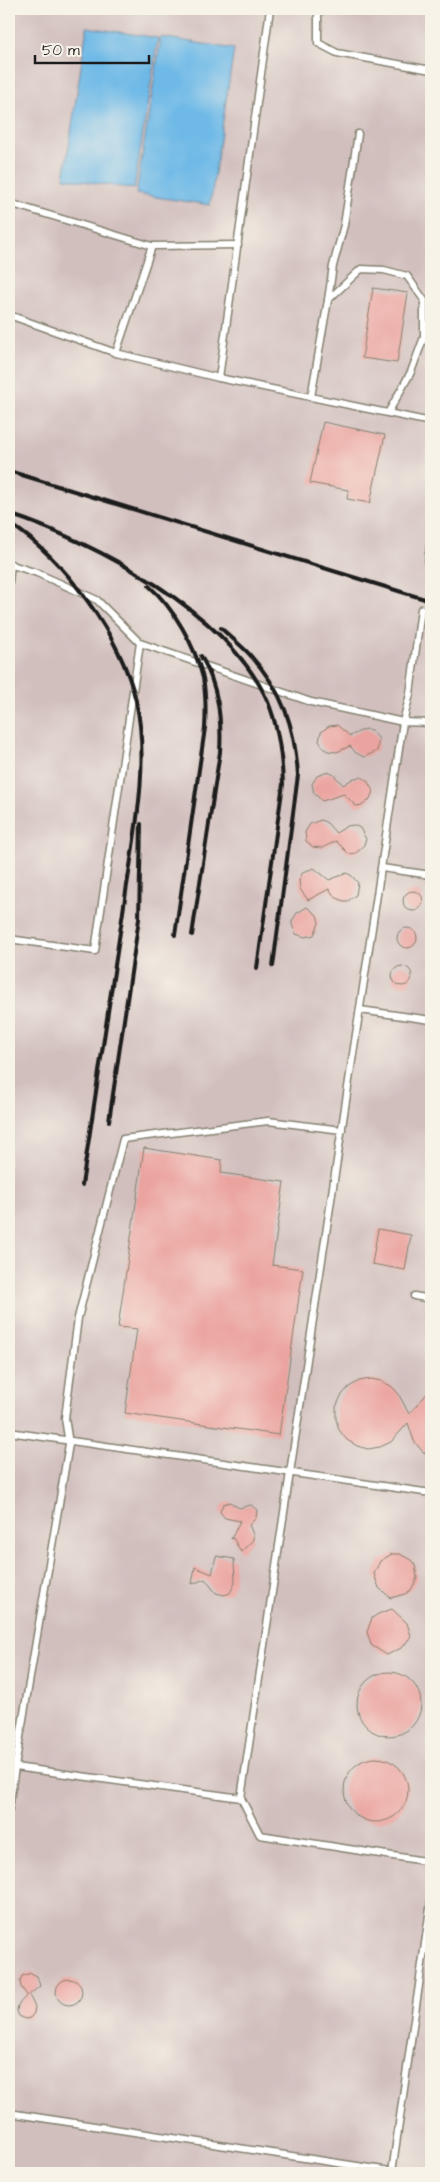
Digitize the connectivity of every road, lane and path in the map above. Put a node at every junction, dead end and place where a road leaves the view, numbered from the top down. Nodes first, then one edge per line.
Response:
1 (270, 9) edge
2 (318, 9) edge
3 (431, 70) edge
4 (358, 134) dead end
5 (9, 203) edge
6 (238, 245) junction
7 (152, 246) junction
8 (328, 300) junction
9 (9, 315) edge
10 (116, 353) junction
11 (219, 378) junction
12 (311, 397) junction
13 (388, 413) junction
14 (431, 422) edge
15 (431, 535) edge
16 (10, 564) edge
17 (428, 564) dead end
18 (9, 582) edge
19 (421, 610) dead end
20 (140, 643) junction
21 (403, 722) junction
22 (431, 723) edge
23 (382, 868) junction
24 (431, 875) edge
25 (9, 939) edge
26 (360, 1010) junction
27 (431, 1020) edge
28 (342, 1130) junction
29 (414, 1296) dead end
30 (431, 1299) edge
31 (9, 1432) edge
32 (68, 1441) junction
33 (290, 1473) junction
34 (431, 1493) edge
35 (15, 1767) junction
36 (241, 1798) junction
37 (9, 1809) edge
38 (431, 1862) edge
39 (431, 1902) edge
40 (9, 2113) edge
41 (392, 2172) edge
42 (403, 2173) edge

1 - 6 lane
2 - 3 lane
4 - 8 lane
5 - 7 lane
6 - 7 lane
6 - 11 lane
7 - 10 lane
8 - 12 lane
8 - 13 lane
9 - 10 lane
10 - 11 lane
11 - 12 lane
12 - 13 lane
13 - 14 lane
15 - 17 lane
16 - 18 lane
16 - 20 lane
19 - 21 lane
20 - 21 lane
20 - 25 lane
21 - 22 lane
21 - 23 lane
23 - 24 lane
23 - 26 lane
26 - 27 lane
26 - 28 lane
28 - 32 lane
28 - 33 lane
29 - 30 lane
31 - 32 lane
32 - 33 lane
32 - 35 lane
33 - 34 lane
33 - 36 lane
35 - 36 lane
35 - 37 lane
36 - 38 lane
39 - 41 lane
40 - 41 lane
41 - 42 lane

